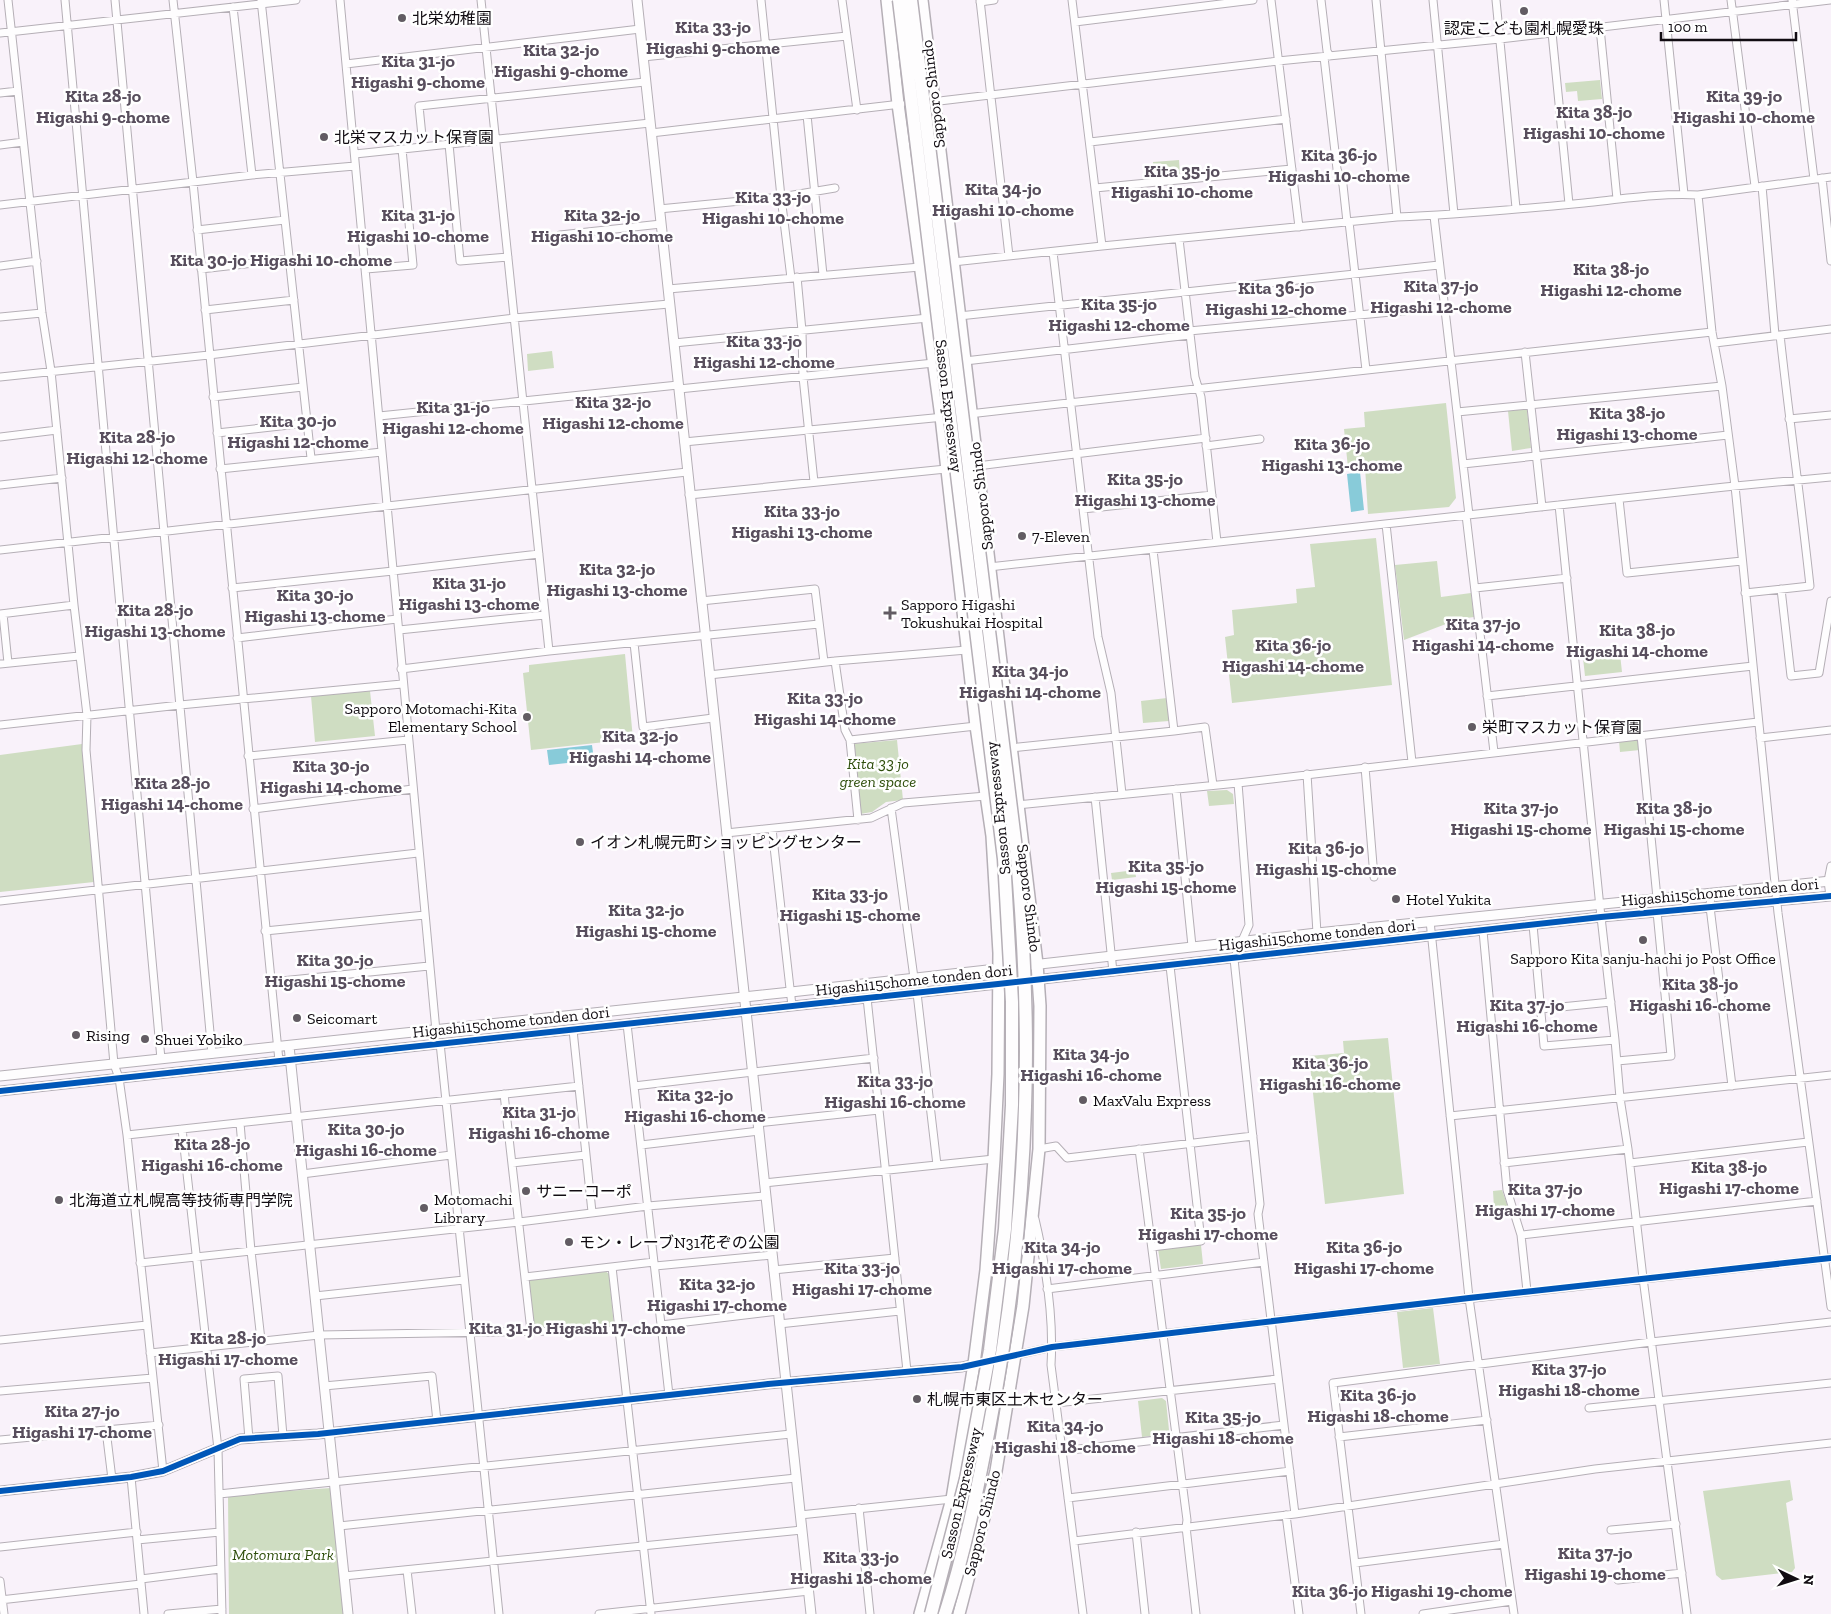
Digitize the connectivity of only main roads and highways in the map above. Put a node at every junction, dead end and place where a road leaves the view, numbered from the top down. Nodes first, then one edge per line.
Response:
1 (887, 0) edge
2 (899, 0) edge
3 (912, 0) edge
4 (922, 0) edge
5 (920, 1614) edge
6 (931, 1614) edge
7 (945, 1614) edge
8 (959, 1614) edge

1 - 5 highway, Sapporo Shindo
2 - 6 highway, Sasson Expressway, bridge
3 - 7 highway, Sasson Expressway, bridge
4 - 8 highway, Sapporo Shindo

